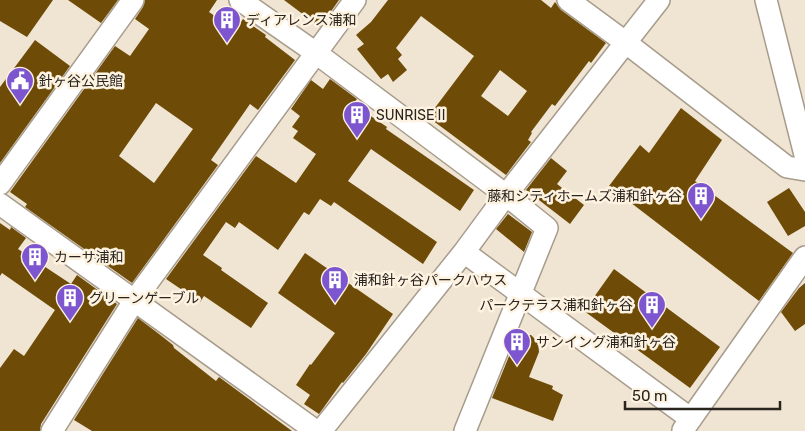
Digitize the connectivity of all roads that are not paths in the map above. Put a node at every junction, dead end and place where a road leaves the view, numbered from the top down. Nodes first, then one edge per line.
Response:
1 (134, 0) edge
2 (240, 0) edge
3 (355, 0) edge
4 (568, 0) edge
5 (659, 0) edge
6 (766, 0) edge
7 (626, 42) junction
8 (316, 53) junction
9 (805, 155) edge
10 (805, 170) edge
11 (0, 184) edge
12 (506, 195) junction
13 (0, 204) edge
14 (464, 252) junction
15 (805, 257) edge
16 (520, 293) junction
17 (134, 300) junction
18 (686, 425) edge
19 (52, 431) edge
20 (316, 431) edge
21 (321, 431) edge
22 (465, 431) edge

1 - 11 street
2 - 8 street
3 - 8 street
4 - 7 street
5 - 7 street
6 - 9 street
7 - 10 street
7 - 12 street
8 - 12 street
8 - 17 street
12 - 14 street
12 - 16 street
13 - 17 street
14 - 16 street
14 - 21 street
15 - 18 street
16 - 18 street
16 - 22 street
17 - 19 street
17 - 20 street

